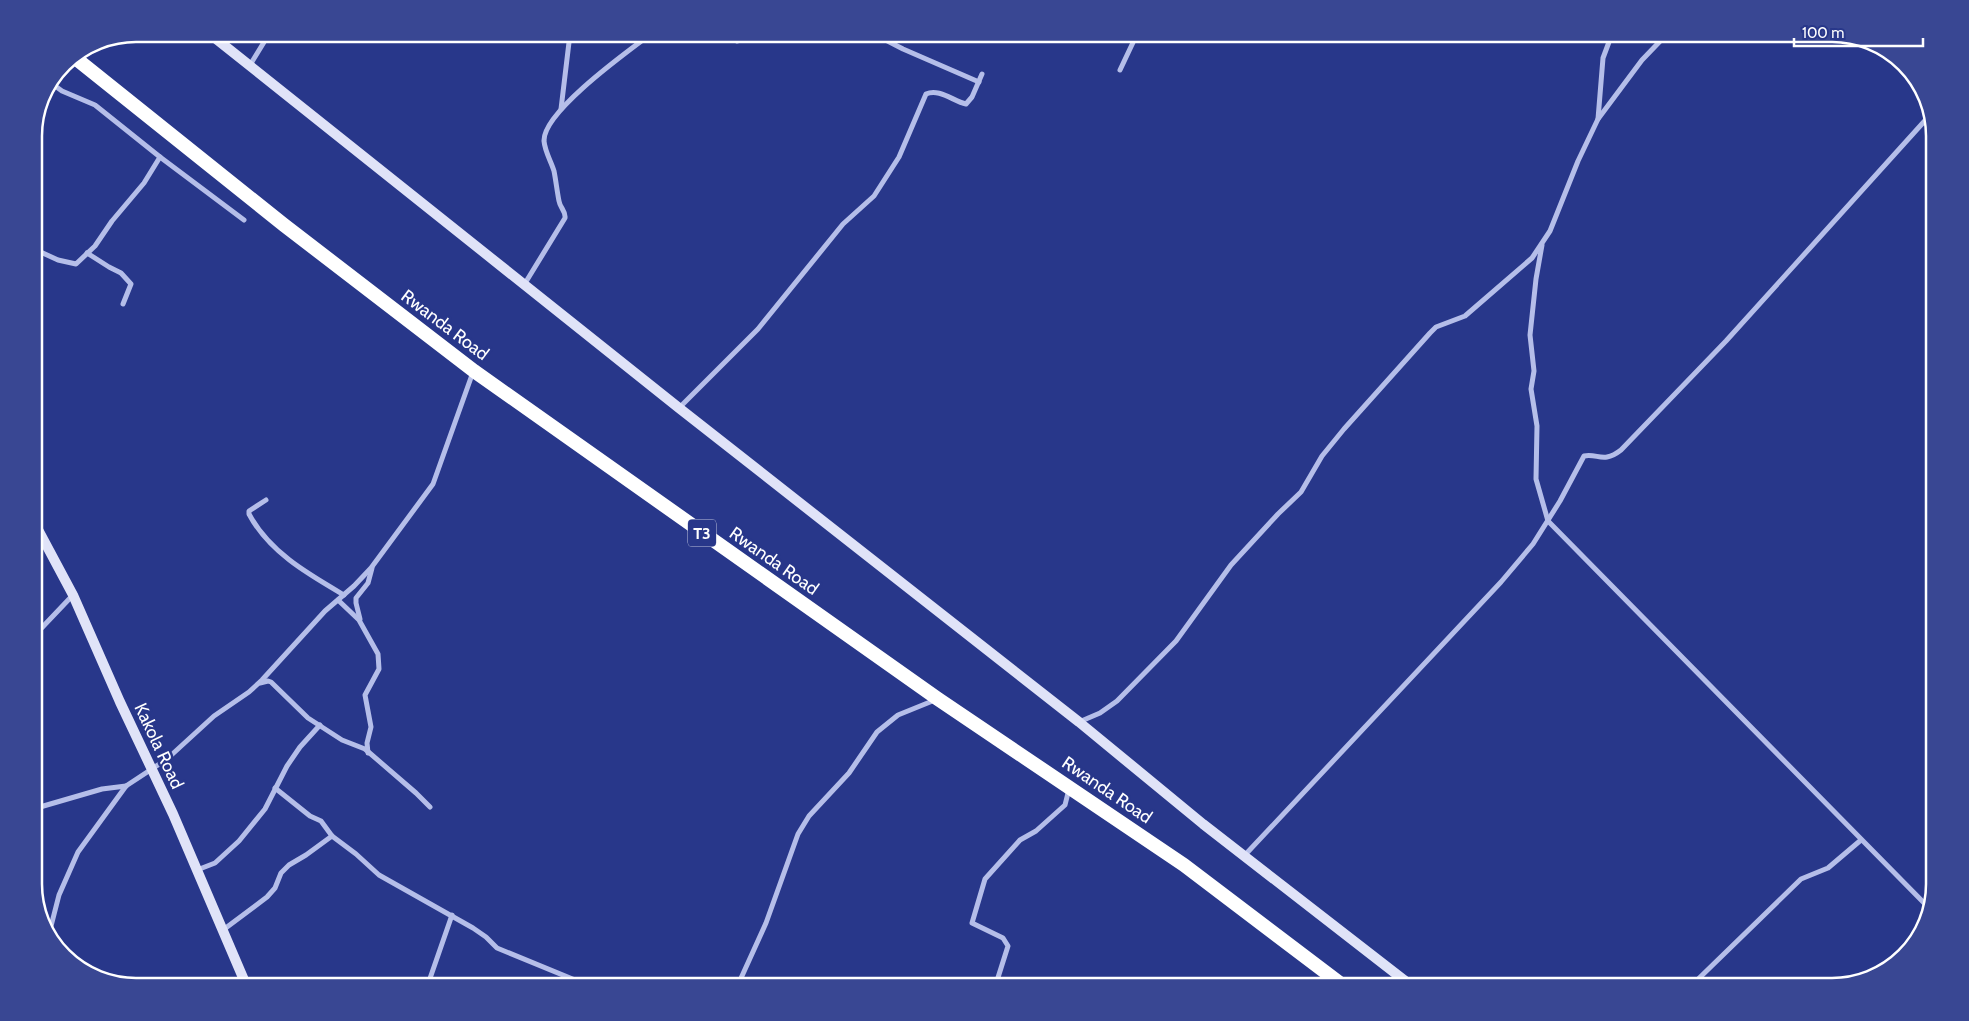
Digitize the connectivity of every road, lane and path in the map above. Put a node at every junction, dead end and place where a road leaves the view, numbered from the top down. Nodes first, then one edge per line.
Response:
1 (1133, 42) edge
2 (1609, 42) edge
3 (1659, 42) edge
4 (222, 43) edge
5 (264, 43) edge
6 (569, 43) edge
7 (639, 43) edge
8 (891, 43) edge
9 (80, 62) edge
10 (250, 65) junction
11 (1120, 70) dead end
12 (982, 74) dead end
13 (979, 82) junction
14 (57, 87) edge
15 (560, 109) junction
16 (1598, 119) junction
17 (1925, 120) edge
18 (160, 157) junction
19 (244, 220) dead end
20 (1542, 244) junction
21 (87, 253) junction
22 (43, 254) edge
23 (524, 285) junction
24 (123, 304) dead end
25 (474, 371) junction
26 (679, 408) junction
27 (266, 500) dead end
28 (1548, 521) junction
29 (43, 539) edge
30 (373, 565) junction
31 (73, 595) junction
32 (344, 595) junction
33 (338, 600) junction
34 (362, 624) junction
35 (43, 627) edge
36 (257, 684) junction
37 (938, 698) junction
38 (1079, 722) junction
39 (320, 725) junction
40 (368, 753) junction
41 (152, 768) junction
42 (126, 786) junction
43 (275, 788) junction
44 (1069, 788) junction
45 (43, 806) edge
46 (430, 807) dead end
47 (332, 836) junction
48 (1861, 840) junction
49 (1244, 856) junction
50 (197, 870) junction
51 (1925, 904) edge
52 (452, 915) junction
53 (51, 925) edge
54 (223, 930) junction
55 (243, 978) edge
56 (430, 978) edge
57 (570, 978) edge
58 (741, 978) edge
59 (998, 978) edge
60 (1333, 978) edge
61 (1401, 978) edge
62 (1699, 978) edge

1 - 11 street
2 - 16 street
3 - 16 street
4 - 10 street
5 - 10 street
6 - 15 street
7 - 15 street
8 - 13 street
9 - 25 highway, Rwanda Road / T3
10 - 23 street
12 - 13 street
13 - 26 street
14 - 18 street
15 - 23 street
16 - 20 street
17 - 28 street
18 - 19 street
18 - 21 street
20 - 28 street
20 - 38 street
21 - 22 street
21 - 24 street
23 - 26 street
25 - 30 street
25 - 37 highway, Rwanda Road / T3
26 - 38 street
27 - 32 street
28 - 48 street
28 - 49 street
29 - 31 street, Kakola Road
30 - 32 street
30 - 34 street
31 - 35 street
31 - 41 street, Kakola Road
32 - 33 street
33 - 34 street
33 - 36 street
34 - 40 street
36 - 39 street
36 - 41 street
37 - 44 highway, Rwanda Road / T3
37 - 58 street
38 - 49 street
39 - 40 street
39 - 43 street
40 - 46 street
41 - 42 street
41 - 50 street, Kakola Road
42 - 45 street
42 - 53 street
43 - 47 street
43 - 50 street
44 - 59 street
44 - 60 highway, Rwanda Road / T3
47 - 52 street
47 - 54 street
48 - 51 street
48 - 62 street
49 - 61 street
50 - 54 street, Kakola Road
52 - 56 street
52 - 57 street
54 - 55 street, Kakola Road

